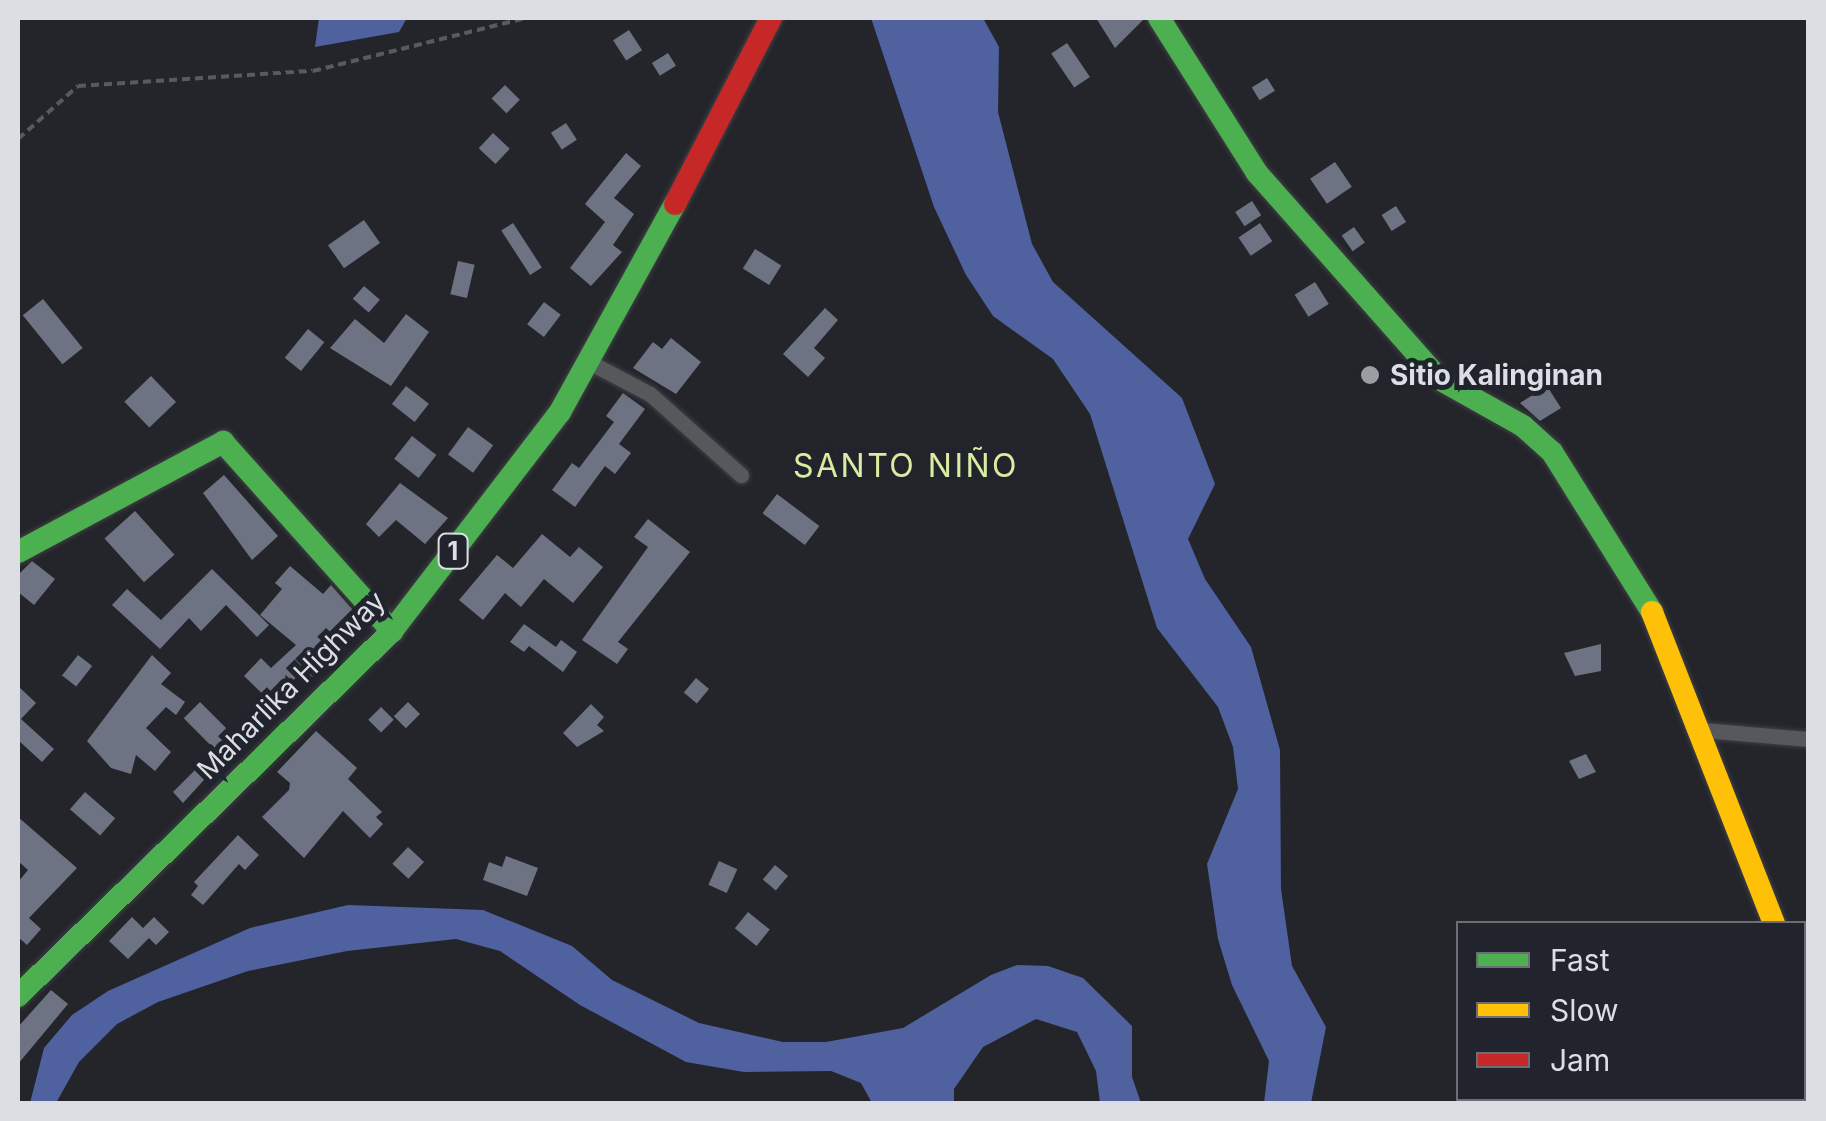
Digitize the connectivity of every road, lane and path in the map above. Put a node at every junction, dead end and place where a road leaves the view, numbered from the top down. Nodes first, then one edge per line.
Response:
1 (524, 18) edge
2 (771, 18) edge
3 (1159, 18) edge
4 (18, 139) edge
5 (588, 362) junction
6 (742, 476) dead end
7 (18, 552) edge
8 (392, 631) junction
9 (1703, 730) junction
10 (1808, 739) edge
11 (1773, 921) edge
12 (18, 996) edge

1 - 4 path
2 - 5 main road, Maharlika Highway / 1
3 - 9 main road
5 - 6 street
5 - 8 main road, Maharlika Highway / 1
7 - 8 main road
8 - 12 main road, Maharlika Highway / 1
9 - 10 street
9 - 11 main road

